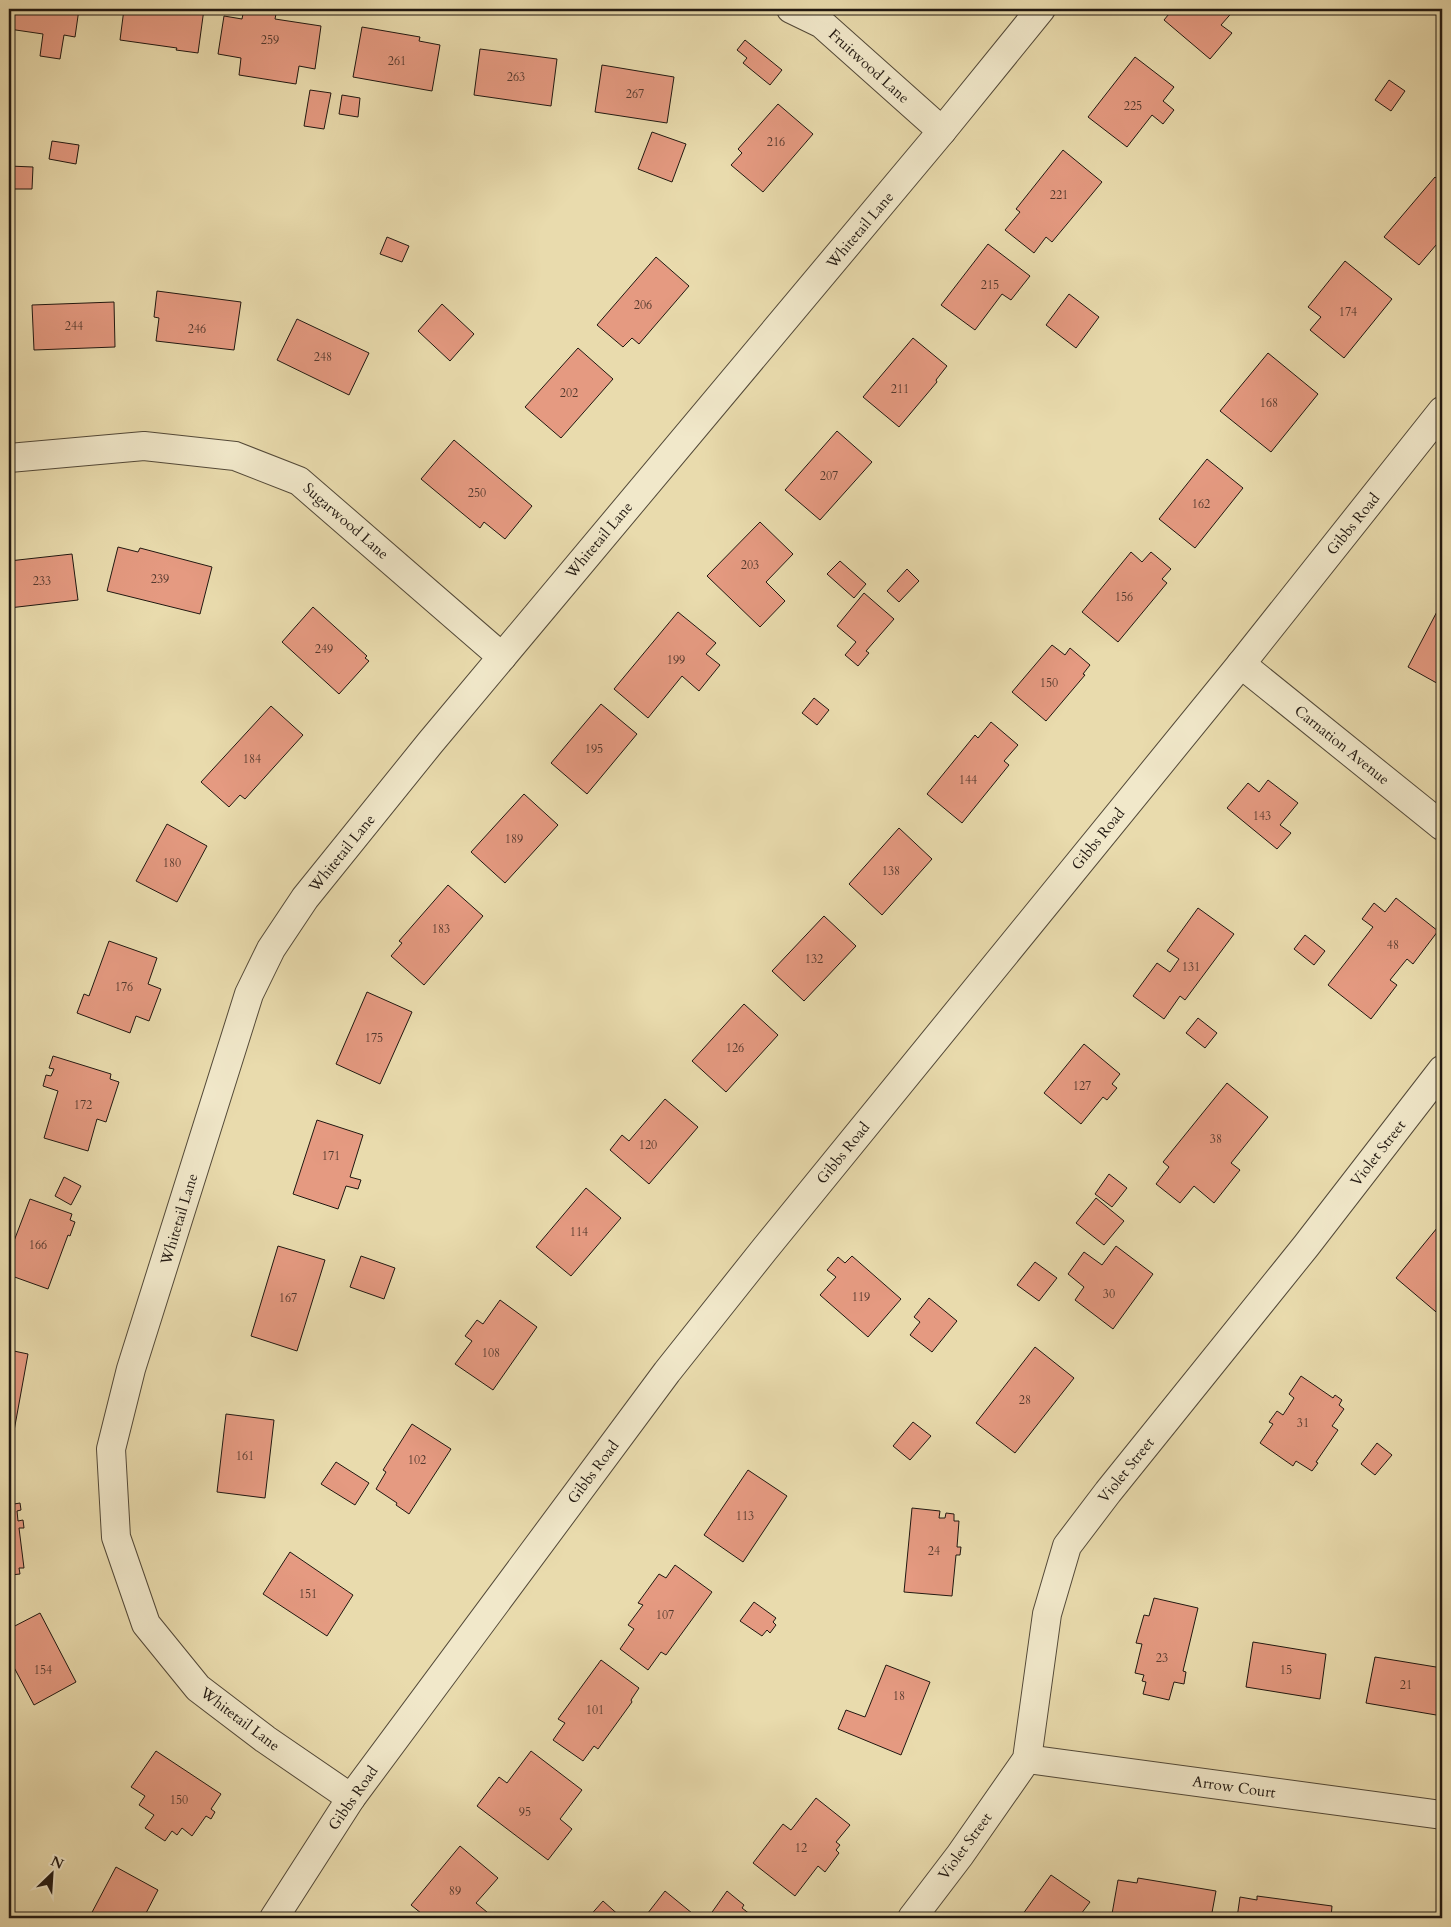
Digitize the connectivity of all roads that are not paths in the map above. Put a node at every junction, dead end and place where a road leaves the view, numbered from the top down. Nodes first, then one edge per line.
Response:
1 (791, 9) edge
2 (1041, 9) edge
3 (942, 131) junction
4 (1442, 411) edge
5 (9, 458) edge
6 (502, 657) junction
7 (1241, 664) junction
8 (1442, 826) edge
9 (1442, 1070) edge
10 (1027, 1760) junction
11 (351, 1798) junction
12 (1442, 1815) edge
13 (274, 1918) edge
14 (912, 1918) edge

1 - 3 street, Fruitwood Lane
2 - 3 street, Whitetail Lane
3 - 6 street, Whitetail Lane
4 - 7 street, Gibbs Road
5 - 6 street, Sugarwood Lane
6 - 11 street, Whitetail Lane
7 - 8 street, Carnation Avenue
7 - 11 street, Gibbs Road
9 - 10 street, Violet Street
10 - 12 street, Arrow Court
10 - 14 street, Violet Street
11 - 13 street, Gibbs Road

